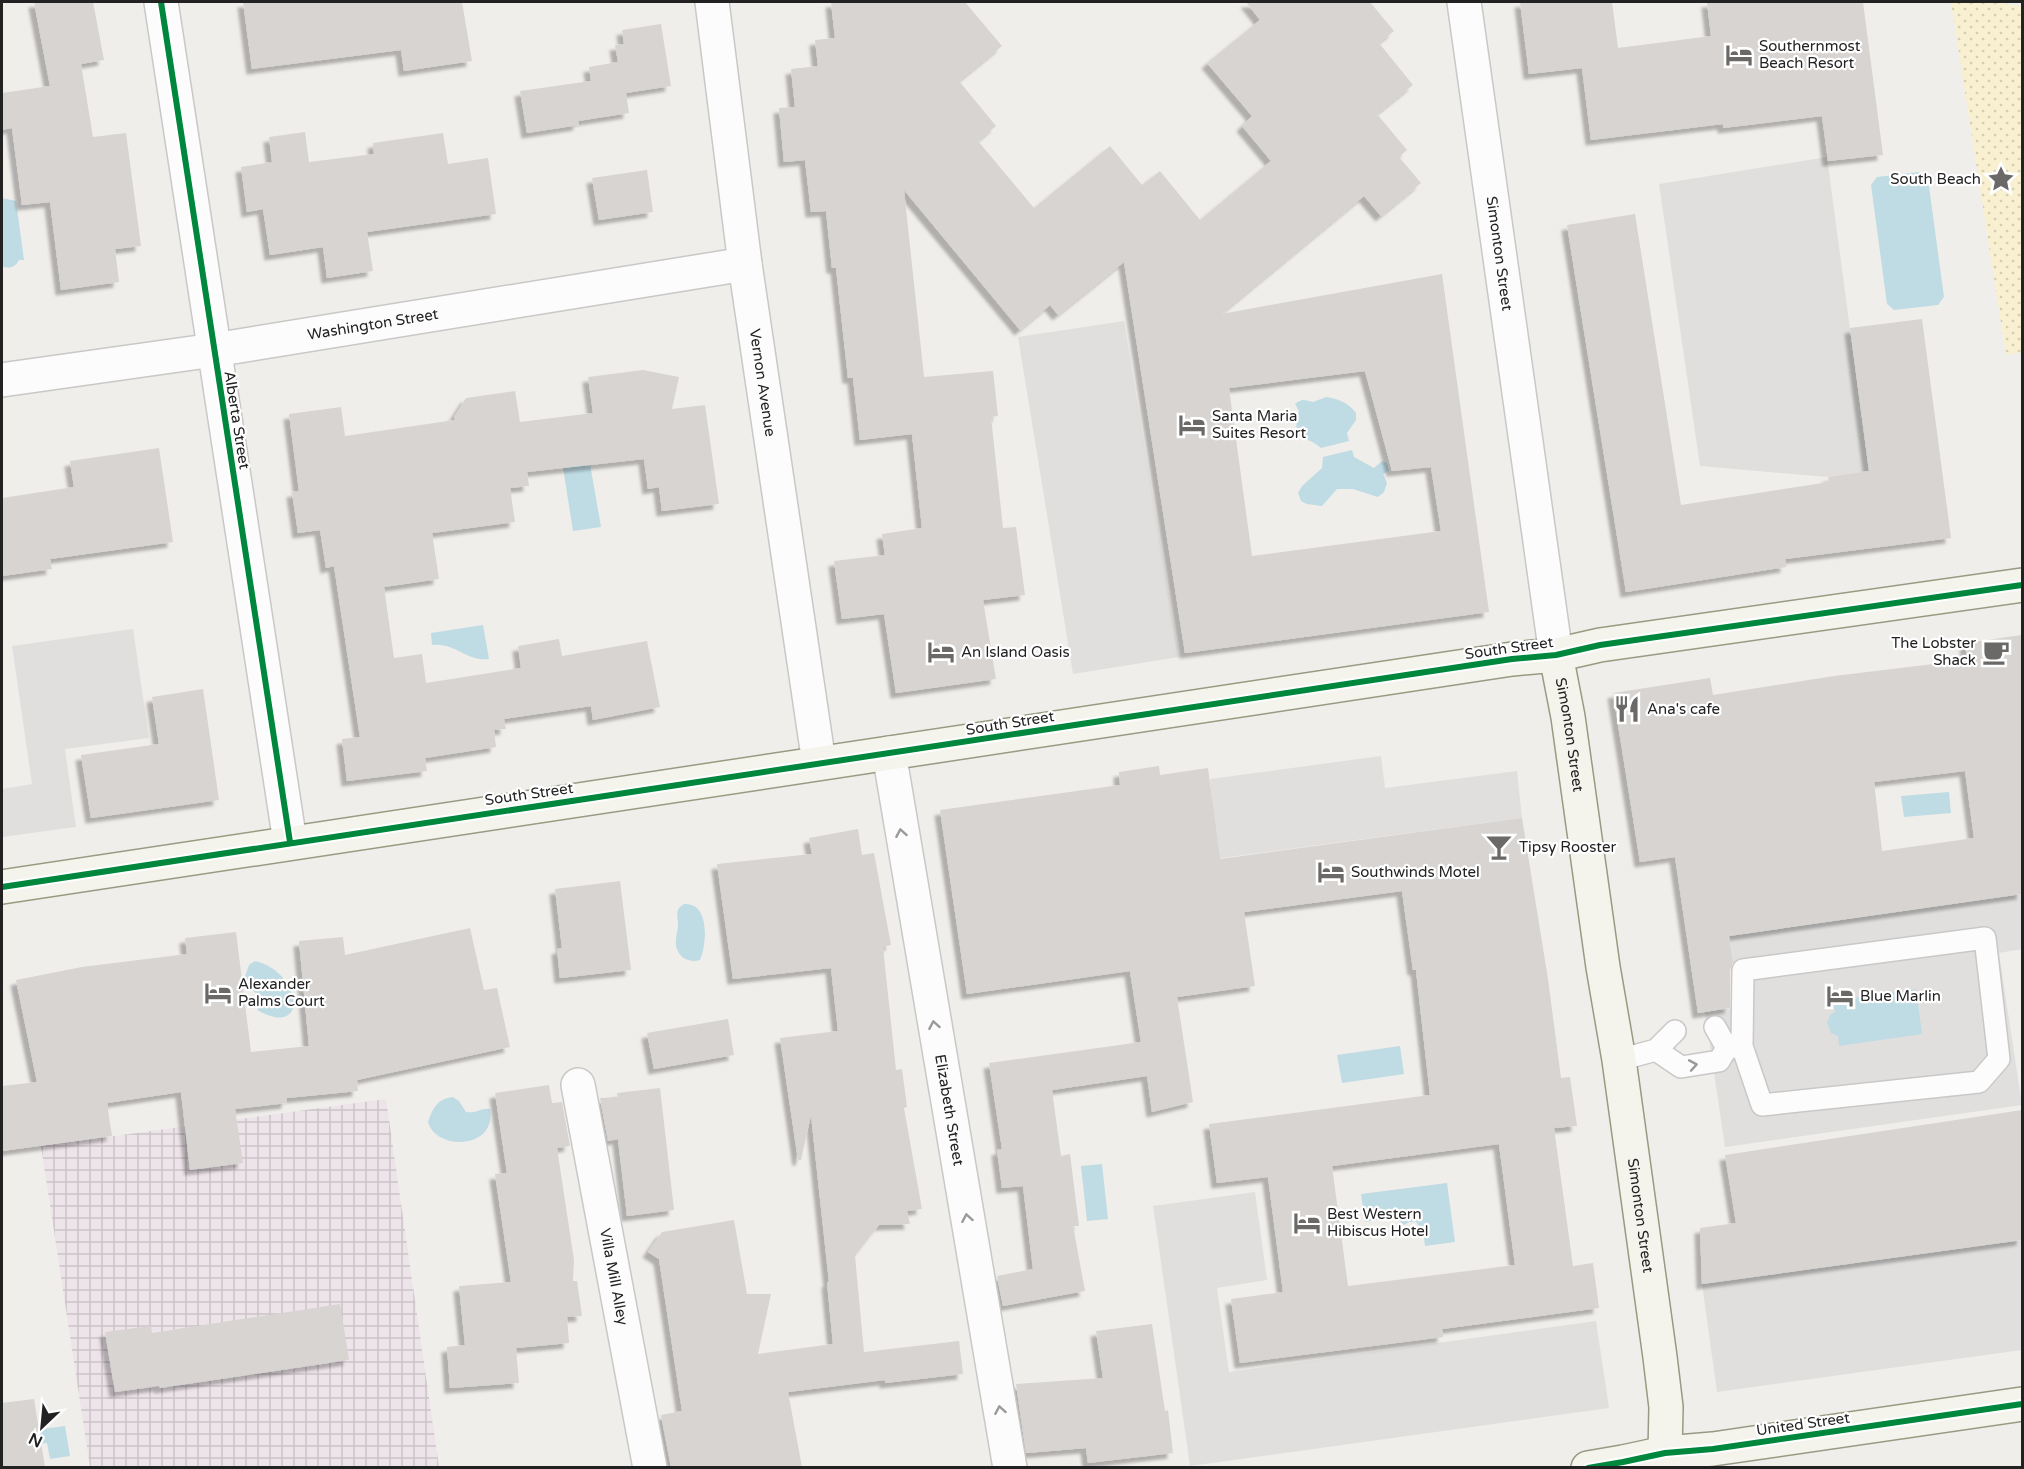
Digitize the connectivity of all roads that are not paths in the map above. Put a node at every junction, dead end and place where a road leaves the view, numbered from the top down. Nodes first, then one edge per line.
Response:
1 (161, 2) edge
2 (712, 2) edge
3 (1464, 2) edge
4 (745, 264) junction
5 (214, 350) junction
6 (2, 380) edge
7 (2022, 585) edge
8 (1556, 655) junction
9 (889, 753) junction
10 (819, 763) junction
11 (290, 842) junction
12 (2, 887) edge
13 (1715, 1027) dead end
14 (1675, 1031) dead end
15 (1734, 1047) junction
16 (1656, 1050) junction
17 (1619, 1060) junction
18 (578, 1085) dead end
19 (2022, 1404) edge
20 (1666, 1460) edge
21 (650, 1467) edge
22 (1010, 1467) edge
23 (1588, 1467) edge

1 - 5 street, Alberta Street
2 - 4 street, Vernon Avenue
3 - 8 street, Simonton Street
4 - 5 street, Washington Street
4 - 10 street, Vernon Avenue
5 - 6 street, Washington Street
5 - 11 street, Alberta Street
7 - 8 street, South Street
8 - 9 street, South Street
8 - 17 street, Simonton Street
9 - 10 street, South Street
22 -> 9 street, Elizabeth Street
10 - 11 street, South Street
11 - 12 street, South Street
13 - 15 lane
14 - 16 lane
15 - 15 lane
16 -> 15 lane
16 - 17 lane
17 - 20 street, Simonton Street
18 - 21 street, Villa Mill Alley
19 - 20 street, United Street
20 - 23 street, United Street

